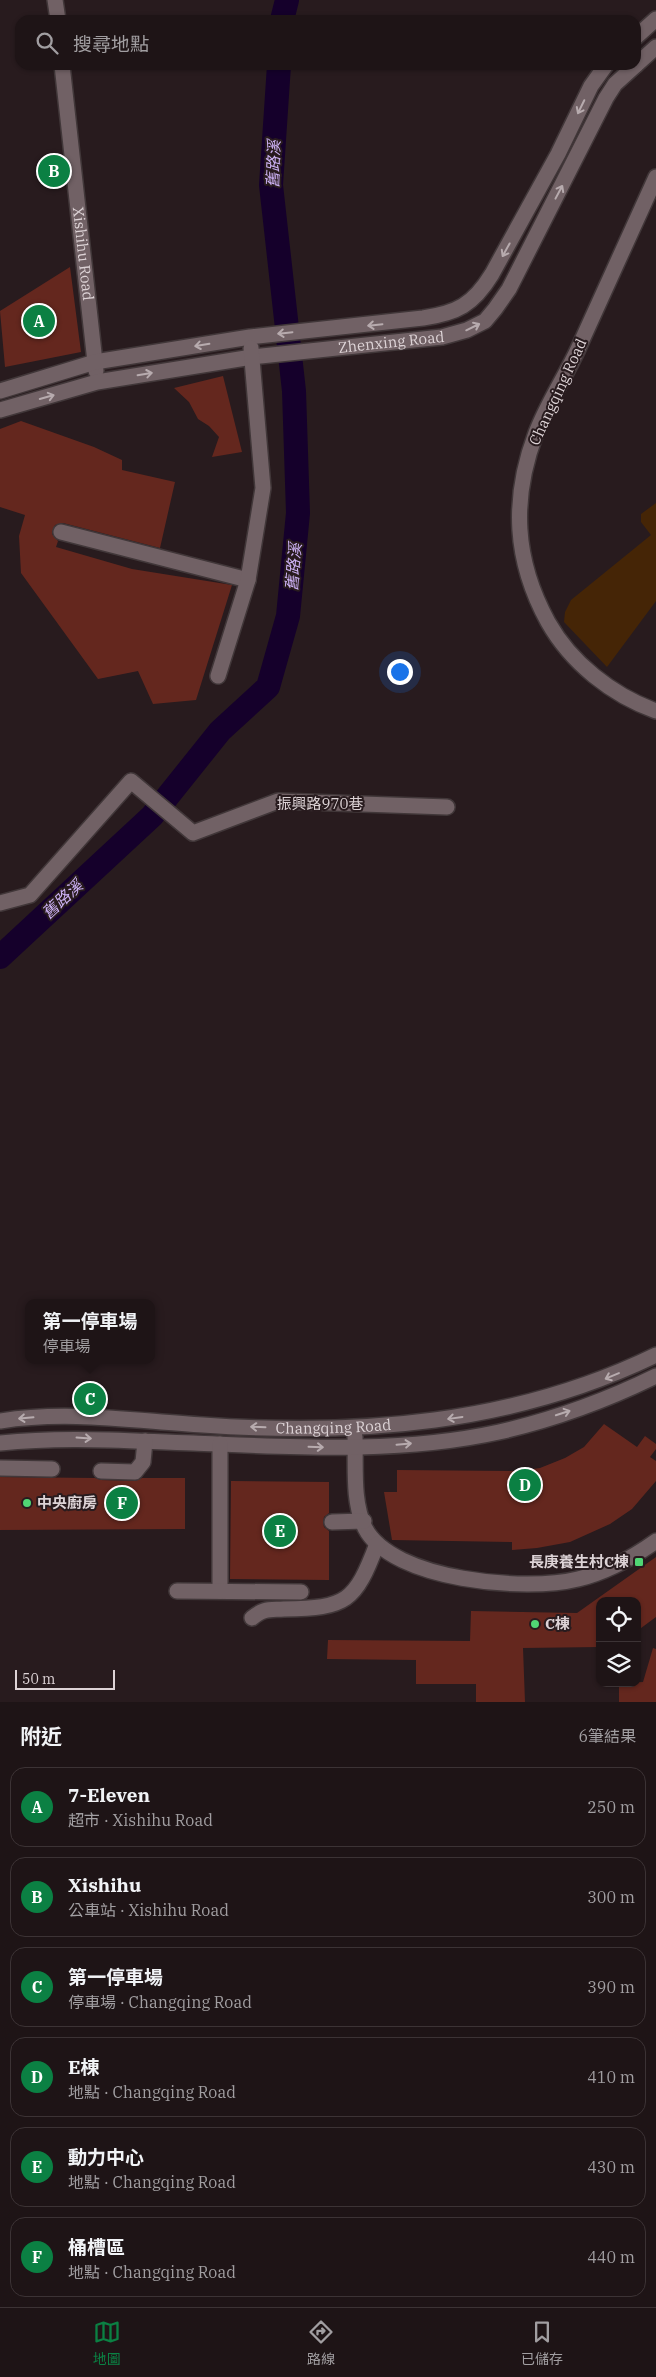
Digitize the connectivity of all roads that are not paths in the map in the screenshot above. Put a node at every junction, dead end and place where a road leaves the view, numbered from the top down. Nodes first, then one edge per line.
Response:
1 (55, 0) edge
2 (57, 15) edge
3 (656, 19) edge
4 (641, 32) edge
5 (656, 47) edge
6 (641, 60) edge
7 (63, 70) edge
8 (602, 70) edge
9 (630, 70) edge
10 (656, 177) edge
11 (250, 337) junction
12 (252, 357) junction
13 (95, 362) junction
14 (97, 382) junction
15 (0, 391) edge
16 (0, 410) edge
17 (60, 532) dead end
18 (248, 580) junction
19 (218, 676) dead end
20 (656, 711) edge
21 (447, 808) dead end
22 (0, 903) edge
23 (656, 1356) edge
24 (656, 1376) edge
25 (49, 1417) junction
26 (0, 1421) edge
27 (355, 1428) junction
28 (49, 1439) junction
29 (145, 1441) junction
30 (0, 1443) edge
31 (220, 1444) junction
32 (355, 1447) junction
33 (0, 1468) edge
34 (52, 1469) dead end
35 (101, 1471) dead end
36 (364, 1521) junction
37 (332, 1522) dead end
38 (656, 1541) edge
39 (377, 1544) junction
40 (177, 1591) dead end
41 (220, 1592) junction
42 (301, 1592) dead end
43 (252, 1618) dead end

1 - 2 street
3 - 4 street
5 - 6 street, Zhenxing Road
7 - 13 street, Xishihu Road
8 -> 11 street, Zhenxing Road
12 -> 9 street, Zhenxing Road
10 - 20 street, Changqing Road
11 - 12 street
11 -> 13 street, Zhenxing Road
14 -> 12 street, Zhenxing Road
12 - 18 street
13 - 14 street, Xishihu Road
13 - 15 street, Zhenxing Road
16 -> 14 street, Zhenxing Road
17 - 18 street
18 - 19 street
21 - 22 street, 振興路970巷
23 -> 27 street, Changqing Road
32 -> 24 street, Changqing Road
25 -> 26 street, Changqing Road
27 -> 25 street, Changqing Road
25 - 28 street
27 - 32 street
28 -> 29 street, Changqing Road
28 - 30 street, Changqing Road
29 - 31 street, Changqing Road
29 - 35 street
31 -> 32 street, Changqing Road
31 - 41 street
32 - 36 street
33 - 34 street
36 - 37 street
36 - 39 street
38 - 39 street
39 - 43 street
40 - 41 street
41 - 42 street

